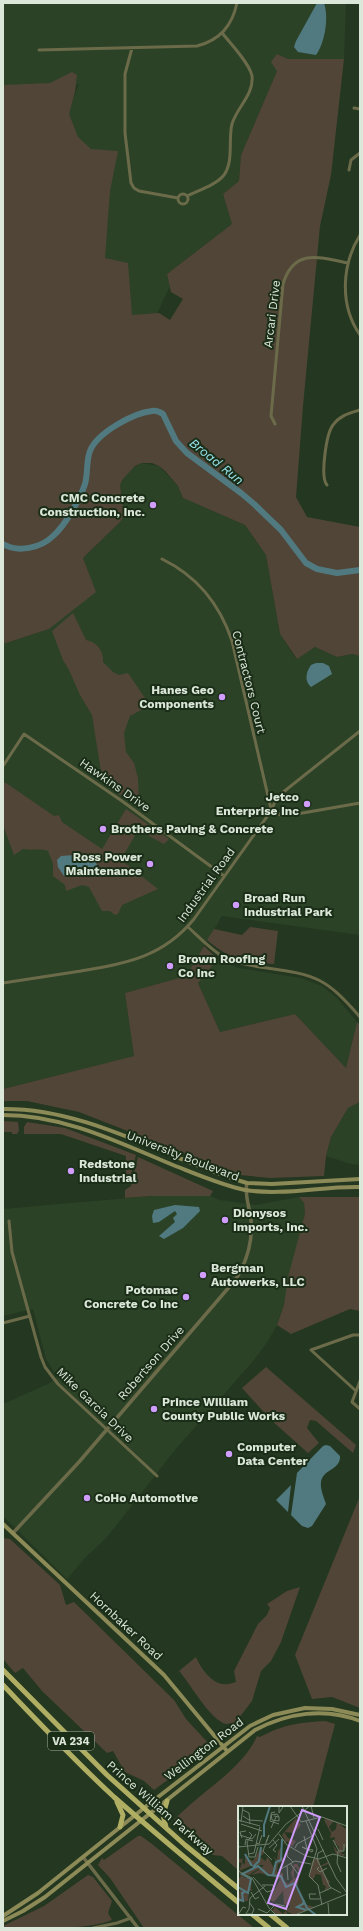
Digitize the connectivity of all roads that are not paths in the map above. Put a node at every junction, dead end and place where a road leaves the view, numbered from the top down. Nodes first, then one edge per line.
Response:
1 (237, 3) edge
2 (223, 34) junction
3 (132, 48) junction
4 (39, 50) dead end
5 (354, 108) dead end
6 (360, 109) edge
7 (360, 154) edge
8 (349, 170) dead end
9 (187, 196) junction
10 (178, 198) junction
11 (360, 234) edge
12 (348, 263) junction
13 (360, 335) edge
14 (360, 410) edge
15 (275, 424) dead end
16 (327, 485) dead end
17 (162, 559) dead end
18 (360, 731) edge
19 (3, 766) edge
20 (360, 803) edge
21 (271, 810) junction
22 (224, 876) junction
23 (188, 927) junction
24 (3, 983) edge
25 (360, 1017) edge
26 (3, 1108) edge
27 (3, 1115) edge
28 (360, 1179) edge
29 (247, 1183) junction
30 (360, 1187) edge
31 (245, 1190) junction
32 (9, 1221) dead end
33 (30, 1316) junction
34 (3, 1324) edge
35 (360, 1335) edge
36 (360, 1381) edge
37 (356, 1391) junction
38 (360, 1409) edge
39 (106, 1430) junction
40 (157, 1476) dead end
41 (3, 1524) edge
42 (13, 1533) junction
43 (3, 1670) edge
44 (3, 1685) edge
45 (360, 1715) edge
46 (360, 1721) edge
47 (222, 1746) junction
48 (227, 1751) junction
49 (113, 1796) junction
50 (167, 1801) junction
51 (143, 1808) junction
52 (150, 1814) junction
53 (135, 1815) junction
54 (142, 1821) junction
55 (120, 1827) junction
56 (168, 1830) junction
57 (83, 1857) junction
58 (88, 1864) junction
59 (238, 1888) edge
60 (238, 1902) edge
61 (253, 1915) edge
62 (271, 1915) edge
63 (3, 1916) edge
64 (131, 1918) junction
65 (3, 1921) edge
66 (93, 1928) edge
67 (138, 1928) edge
68 (269, 1928) edge
69 (287, 1928) edge

1 - 2 street
2 - 3 street
2 - 9 street
3 - 4 street
3 - 10 street
5 - 6 street
7 - 8 street
9 - 10 street
9 - 10 street
11 - 12 street
12 - 13 street
12 - 15 street, Arcari Drive
14 - 16 street
17 - 21 street, Contractors Court
18 - 21 street, Industrial Road
19 - 22 street, Hawkins Drive
20 - 21 street
21 - 22 street, Industrial Road
22 - 23 street, Industrial Road
23 - 24 street, Industrial Road
23 - 25 street
26 - 29 main road, University Boulevard
27 - 31 main road, University Boulevard
28 - 29 main road, University Boulevard
29 - 31 street, Robertson Drive
30 - 31 main road, University Boulevard
31 - 39 street, Robertson Drive
32 - 33 street, Mike Garcia Drive
33 - 34 street
33 - 39 street, Mike Garcia Drive
35 - 37 street
36 - 37 street
37 - 38 street
39 - 40 street, Mike Garcia Drive
39 - 42 street, Robertson Drive
41 - 42 main road, Hornbaker Road
42 - 47 main road, Hornbaker Road
43 - 51 highway, Prince William Parkway / VA 234
44 - 49 highway, Prince William Parkway / VA 234
45 - 47 main road, Wellington Road
46 - 48 main road, Wellington Road
47 - 48 main road, Hornbaker Road
47 - 51 main road, Wellington Road
48 - 50 main road, Wellington Road
49 - 53 highway, Prince William Parkway / VA 234
49 - 55 highway
50 - 52 main road, Wellington Road
50 - 56 highway
51 - 52 highway, Prince William Parkway / VA 234
51 - 53 main road, Wellington Road
52 - 54 main road, Wellington Road
52 - 56 highway, Prince William Parkway / VA 234
53 - 54 highway, Prince William Parkway / VA 234
53 - 55 main road, Wellington Road
54 - 58 main road, Wellington Road
54 - 60 highway, Prince William Parkway / VA 234
55 - 57 main road, Wellington Road
56 - 59 highway, Prince William Parkway / VA 234
57 - 58 street
57 - 63 main road, Wellington Road
58 - 64 street
58 - 65 main road, Wellington Road
61 - 68 highway
62 - 69 highway
64 - 66 street
64 - 67 street

